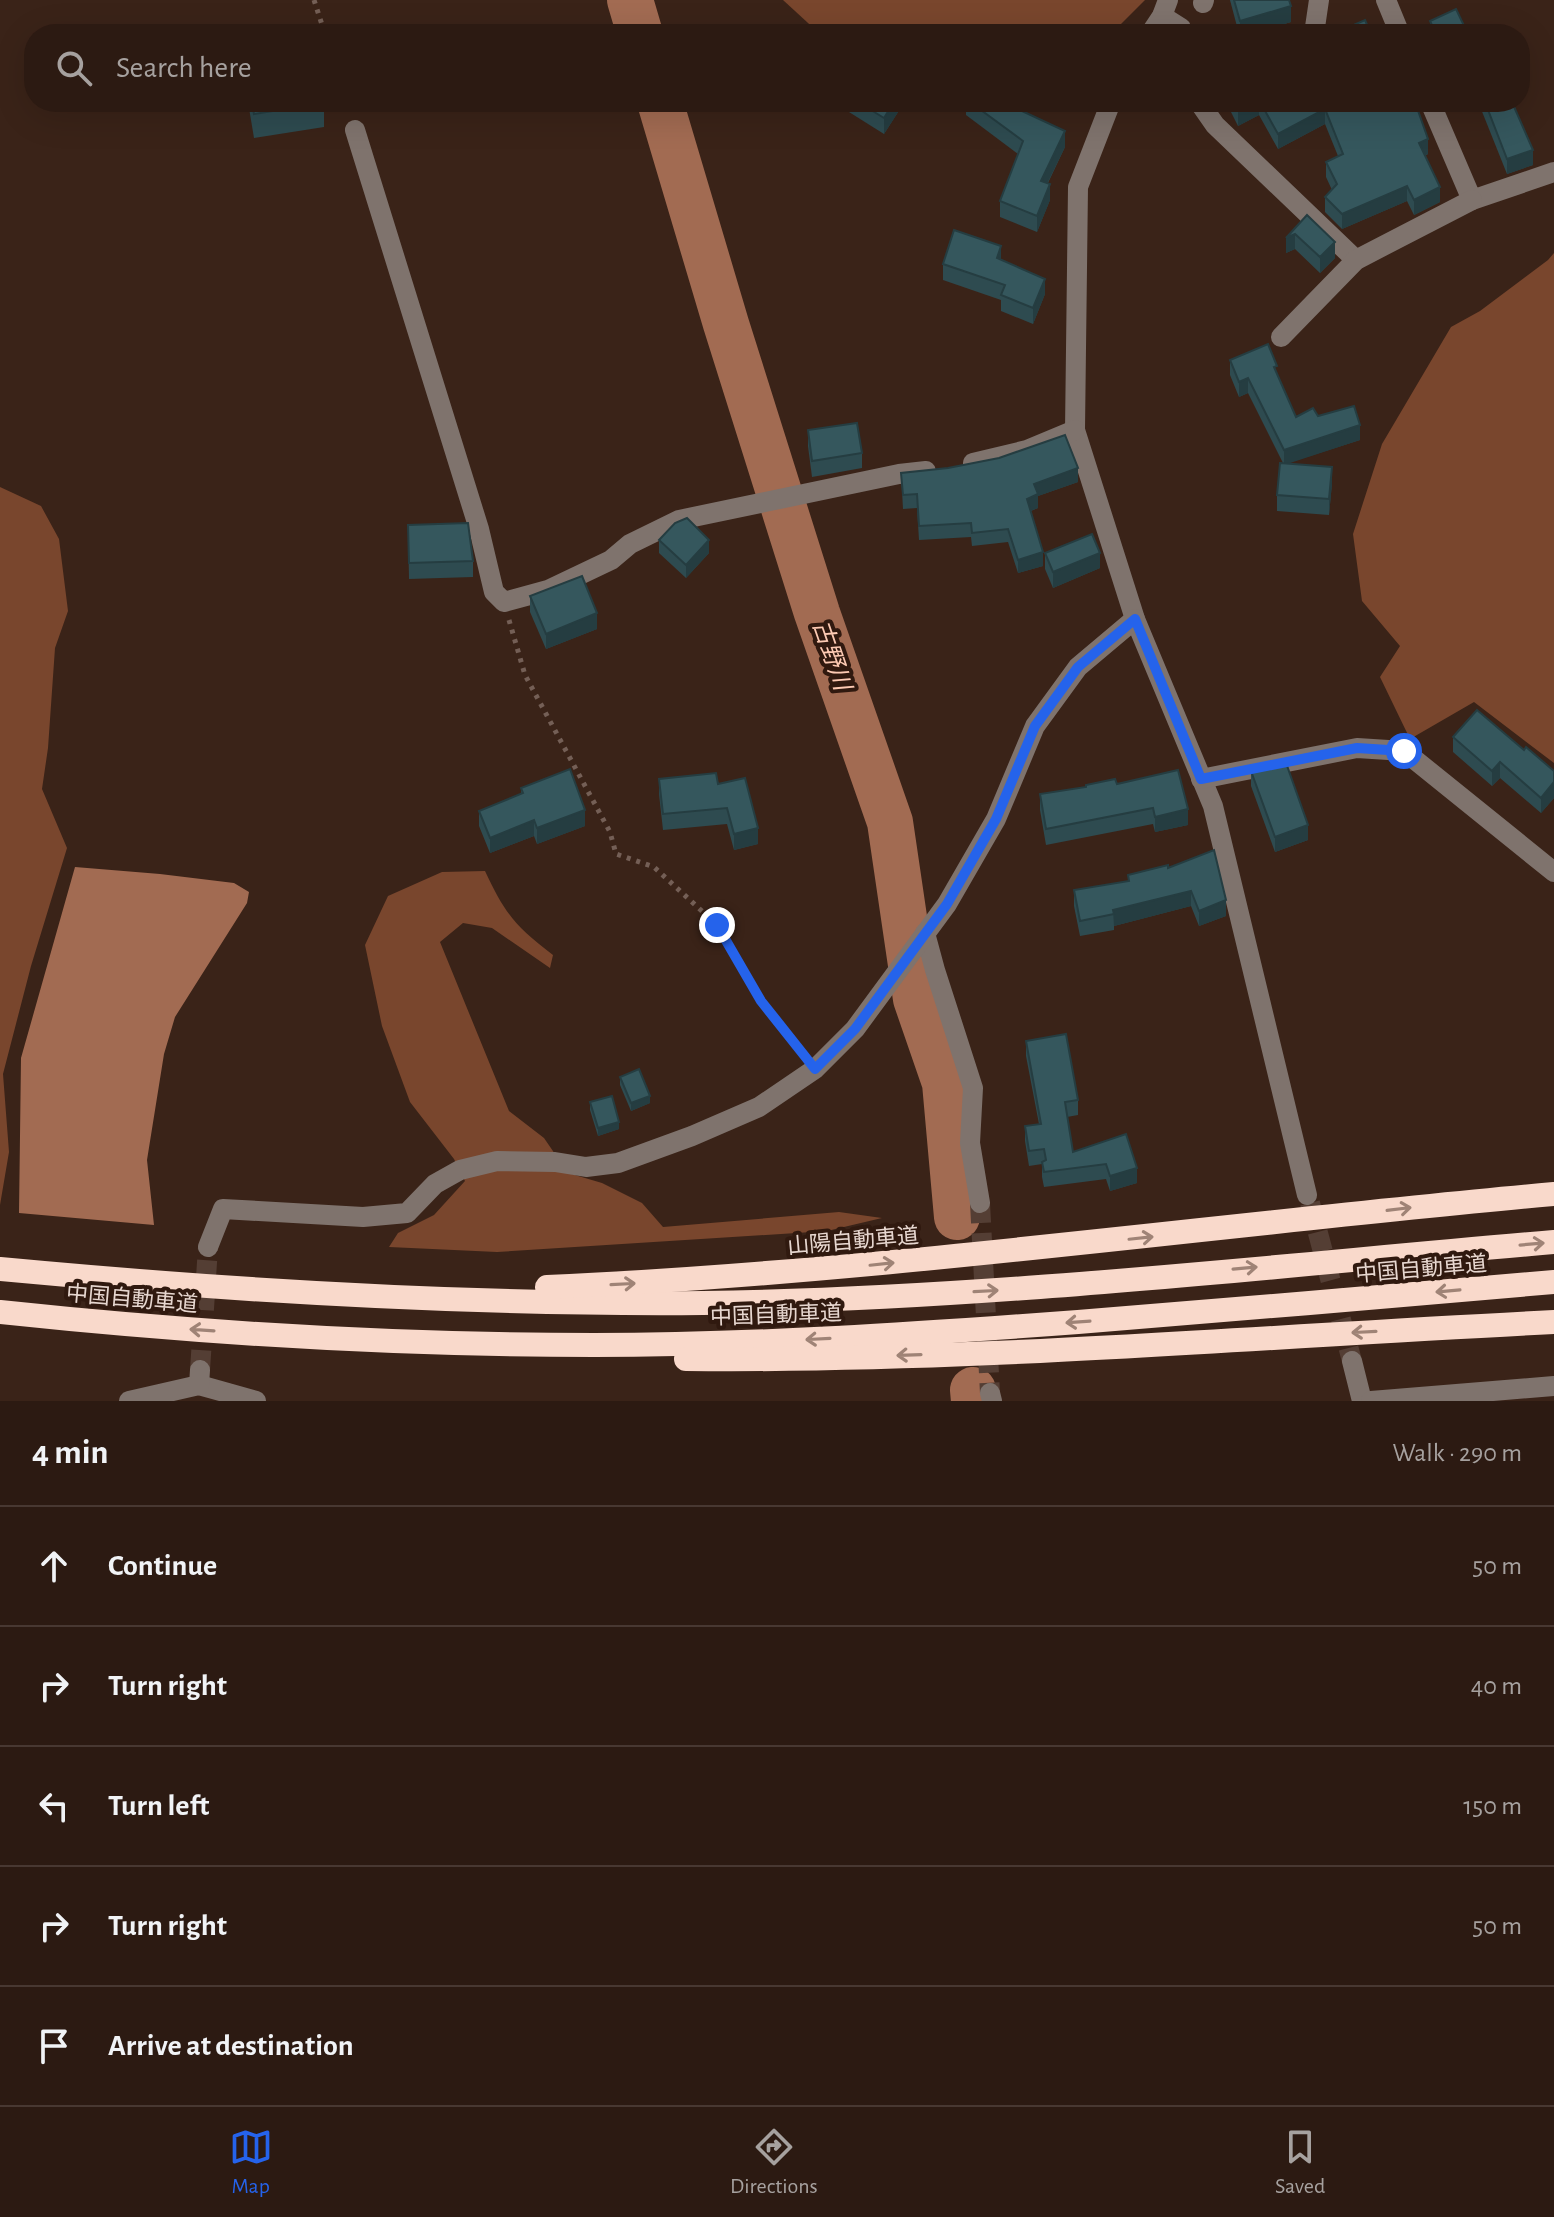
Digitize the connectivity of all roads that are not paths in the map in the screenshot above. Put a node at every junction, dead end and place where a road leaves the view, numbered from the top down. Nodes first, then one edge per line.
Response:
1 (1319, 0) edge
2 (1386, 0) edge
3 (1165, 8) edge
4 (1178, 24) edge
5 (1315, 24) edge
6 (1396, 24) edge
7 (1107, 112) edge
8 (1206, 112) edge
9 (1434, 112) edge
10 (355, 130) dead end
11 (1554, 172) edge
12 (1472, 200) junction
13 (1356, 260) junction
14 (1281, 337) dead end
15 (1075, 430) junction
16 (1135, 619) junction
17 (1201, 779) junction
18 (1554, 872) edge
19 (925, 933) junction
20 (1554, 1194) edge
21 (1307, 1195) tunnel mouth
22 (980, 1203) tunnel mouth
23 (1554, 1242) edge
24 (208, 1247) tunnel mouth
25 (0, 1269) edge
26 (1554, 1282) edge
27 (153, 1283) junction
28 (0, 1312) edge
29 (1554, 1322) edge
30 (280, 1336) junction
31 (1352, 1361) tunnel mouth
32 (1554, 1386) edge
33 (129, 1401) edge
34 (256, 1401) edge
35 (1362, 1401) edge
36 (1371, 1401) edge

1 - 5 street
2 - 6 street
3 - 4 street
7 - 15 street
8 - 13 street
9 - 12 street
10 - 15 street
11 - 12 street
12 - 13 street
13 - 14 street
15 - 16 street
16 - 17 street
16 - 19 street
17 - 18 street
17 - 21 street
19 - 22 street
19 - 24 street
27 -> 20 highway, 山陽自動車道
27 -> 23 highway, 中国自動車道
25 - 27 highway, 中国自動車道
26 -> 30 highway, 中国自動車道
30 -> 28 highway, 中国自動車道
29 -> 30 highway
31 - 35 street
32 - 36 street
33 - 34 street

